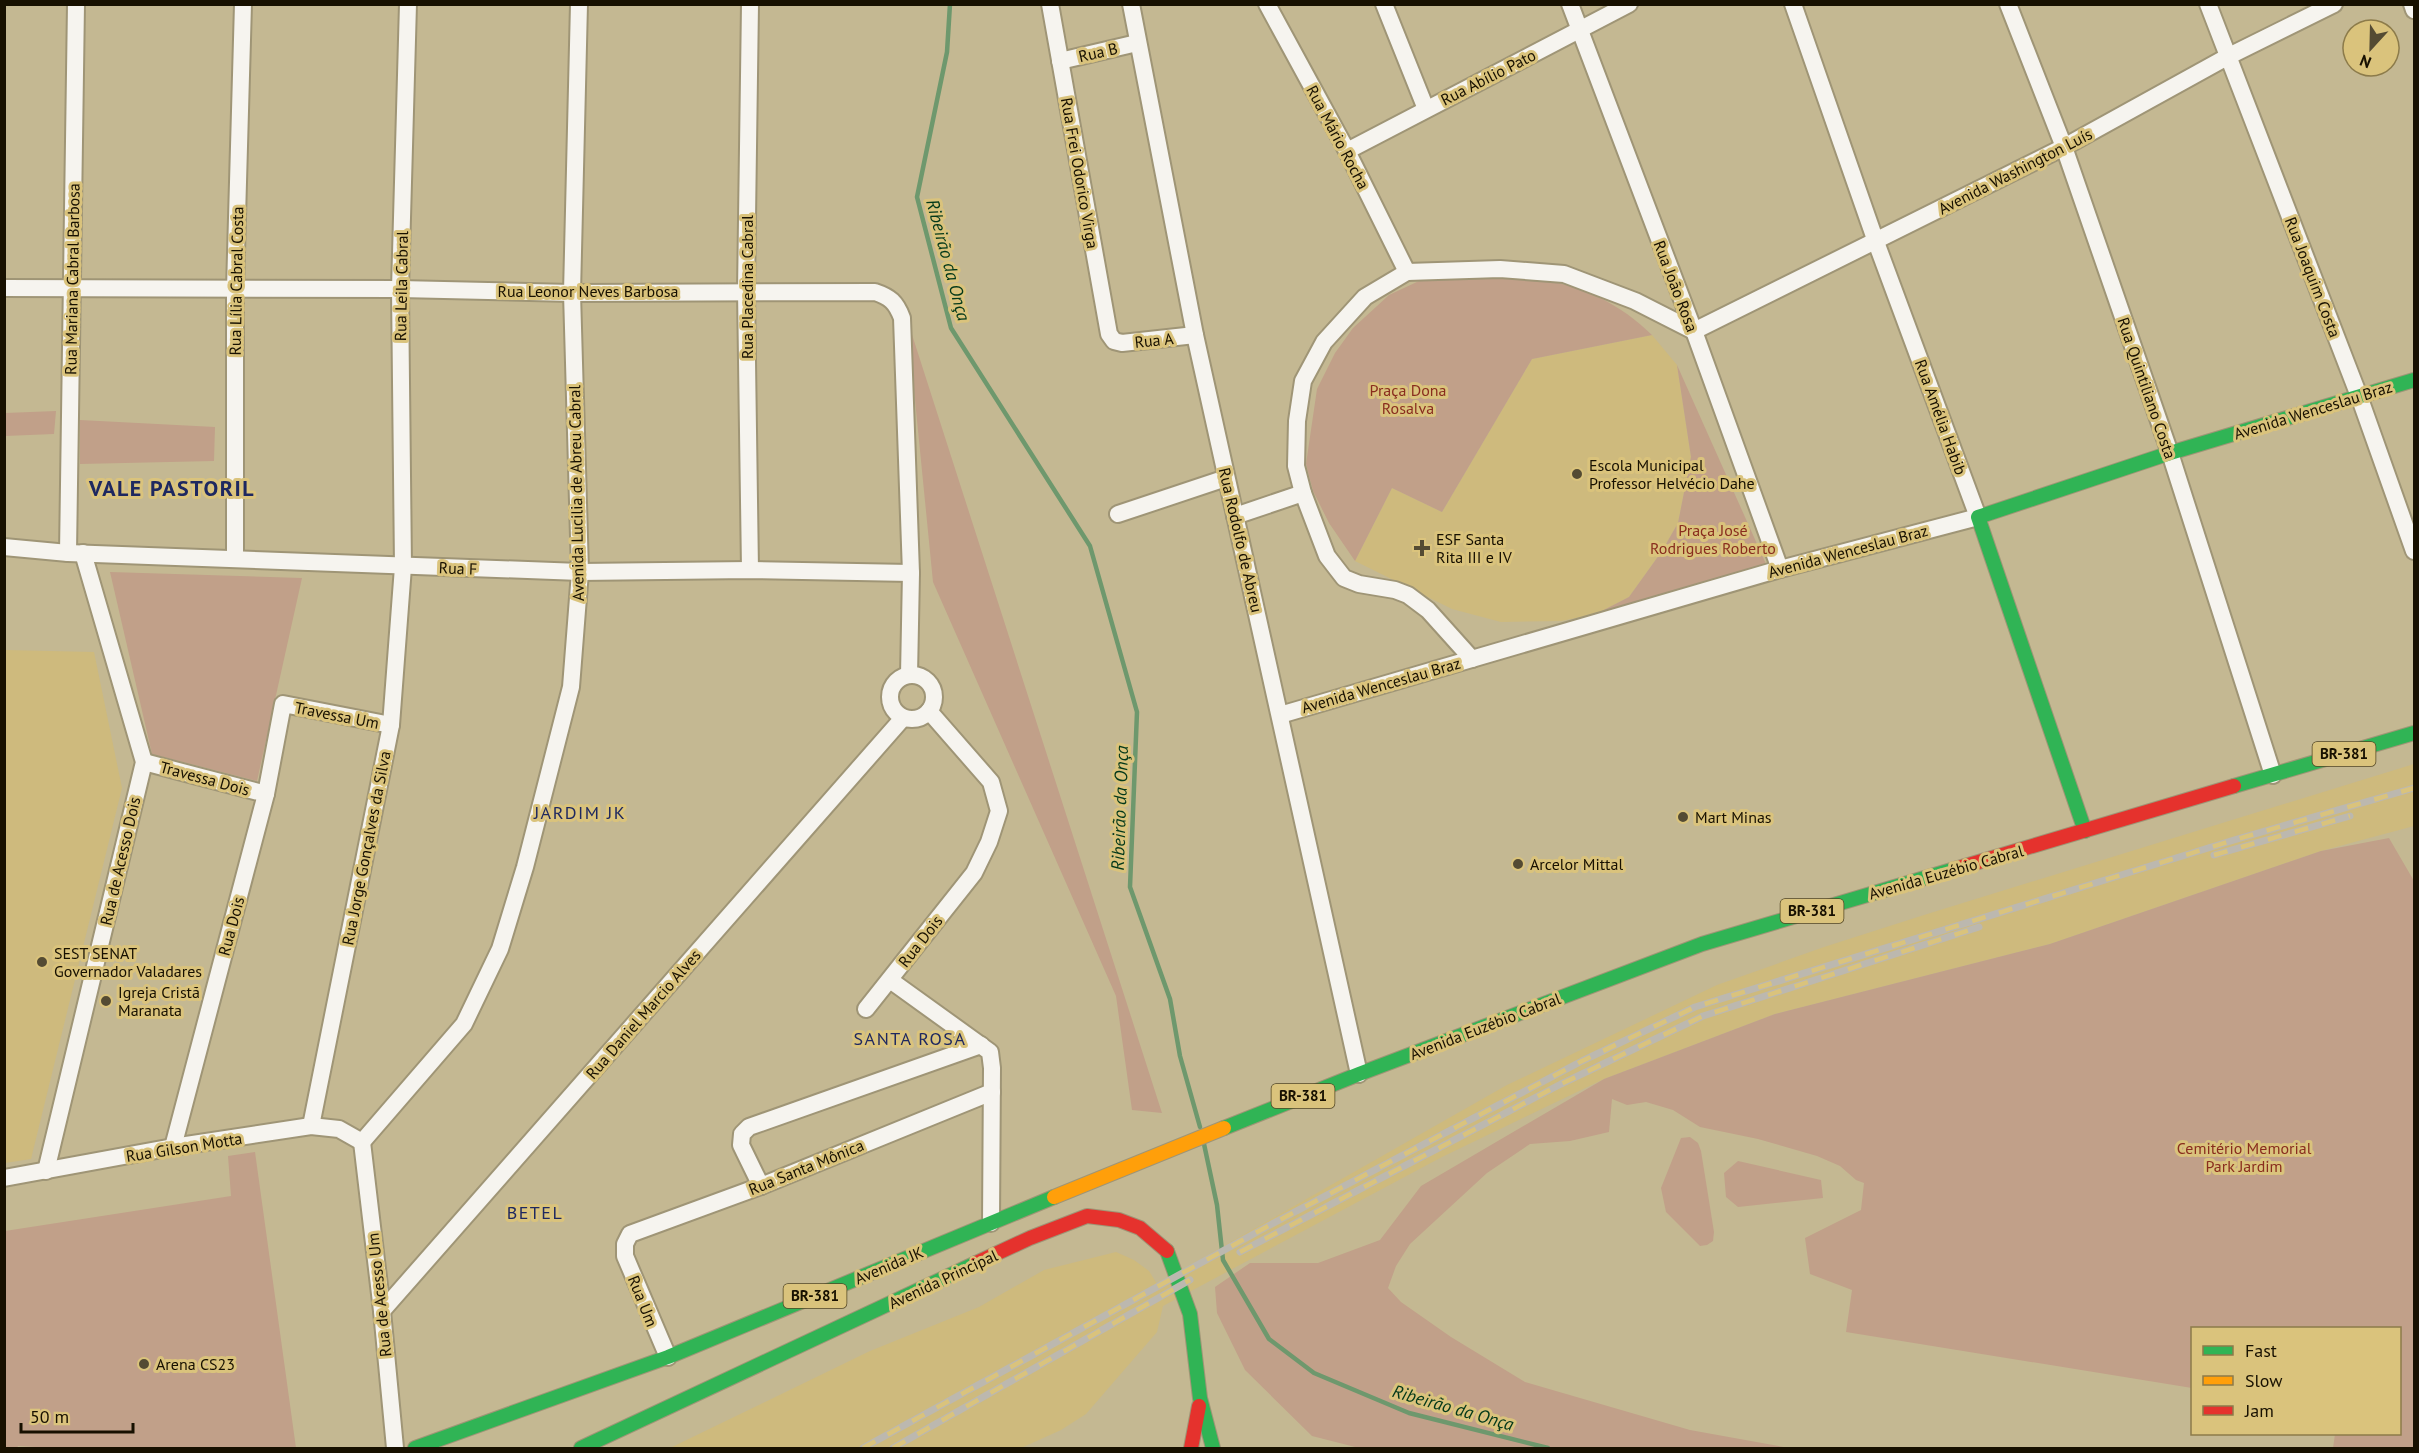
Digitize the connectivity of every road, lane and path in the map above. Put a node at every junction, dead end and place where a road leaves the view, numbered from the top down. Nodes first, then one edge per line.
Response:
1 (76, 4) edge
2 (243, 4) edge
3 (408, 4) edge
4 (579, 4) edge
5 (750, 4) edge
6 (1050, 4) edge
7 (1131, 4) edge
8 (1267, 4) edge
9 (1384, 4) edge
10 (1570, 4) edge
11 (1629, 4) edge
12 (1793, 4) edge
13 (2008, 4) edge
14 (2208, 4) edge
15 (2334, 4) edge
16 (2412, 4) edge
17 (2415, 10) edge
18 (1579, 30) junction
19 (1137, 44) junction
20 (2227, 57) junction
21 (1059, 61) junction
22 (1426, 109) junction
23 (2064, 147) junction
24 (1347, 151) junction
25 (1876, 242) junction
26 (1407, 272) junction
27 (4, 288) edge
28 (72, 289) junction
29 (235, 289) junction
30 (400, 289) junction
31 (746, 291) junction
32 (572, 293) junction
33 (1694, 331) junction
34 (1195, 335) junction
35 (1114, 341) joint
36 (2415, 380) edge
37 (2359, 396) junction
38 (2170, 453) junction
39 (1226, 478) junction
40 (1303, 493) junction
41 (1118, 514) dead end
42 (1235, 516) junction
43 (1978, 517) junction
44 (4, 547) edge
45 (2415, 551) edge
46 (76, 553) junction
47 (235, 558) junction
48 (403, 567) junction
49 (1780, 569) junction
50 (750, 570) junction
51 (580, 572) junction
52 (911, 573) junction
53 (1472, 659) junction
54 (909, 675) junction
55 (283, 704) joint
56 (929, 711) junction
57 (1280, 715) junction
58 (903, 718) junction
59 (391, 725) junction
60 (2415, 734) edge
61 (144, 762) junction
62 (2273, 775) junction
63 (266, 794) junction
64 (2085, 831) junction
65 (890, 980) junction
66 (866, 1009) dead end
67 (981, 1045) junction
68 (1359, 1074) junction
69 (992, 1092) junction
70 (1248, 1119) joint
71 (311, 1126) junction
72 (362, 1143) junction
73 (173, 1147) junction
74 (46, 1171) junction
75 (4, 1178) edge
76 (761, 1186) junction
77 (991, 1223) junction
78 (625, 1244) joint
79 (382, 1311) junction
80 (668, 1357) junction
81 (1200, 1398) junction
82 (461, 1433) junction
83 (395, 1449) edge
84 (415, 1449) edge
85 (453, 1449) edge
86 (581, 1449) edge
87 (1191, 1449) edge
88 (1213, 1449) edge

1 - 28 street, Rua Mariana Cabral Barbosa
2 - 29 street, Rua Lília Cabral Costa
3 - 30 street, Rua Leila Cabral
4 - 32 street, Avenida Lucilia de Abreu Cabral
5 - 31 street, Rua Placedina Cabral
6 - 21 street, Rua Frei Odorico Virga
7 - 19 street, Rua Rodolfo de Abreu
8 - 24 street, Rua Mário Rocha
9 - 22 street
10 - 18 street, Rua João Rosa
11 - 18 street, Rua Abílio Pato
12 - 25 street, Rua Amélia Habib
13 - 23 street, Rua Quintiliano Costa
14 - 20 street, Rua Joaquim Costa
15 - 20 street, Avenida Washington Luís
16 - 17 street
18 - 22 street, Rua Abílio Pato
18 - 33 street, Rua João Rosa
19 - 21 street, Rua B
19 - 34 street, Rua Rodolfo de Abreu
20 - 23 street, Avenida Washington Luís
20 - 37 street, Rua Joaquim Costa
21 - 35 street, Rua Frei Odorico Virga
22 - 24 street, Rua Abílio Pato
23 - 25 street, Avenida Washington Luís
23 - 38 street, Rua Quintiliano Costa
24 - 26 street, Rua Mário Rocha
25 - 33 street, Avenida Washington Luís
25 - 43 street, Rua Amélia Habib
26 - 33 street
26 - 40 street
27 - 28 street, Rua Leonor Neves Barbosa
28 - 29 street, Rua Leonor Neves Barbosa
28 - 46 street, Rua Mariana Cabral Barbosa
29 - 30 street, Rua Leonor Neves Barbosa
29 - 47 street, Rua Lília Cabral Costa
30 - 32 street, Rua Leonor Neves Barbosa
30 - 48 street, Rua Leila Cabral
31 - 32 street, Rua Leonor Neves Barbosa
31 - 50 street, Rua Placedina Cabral
31 - 52 street, Rua Leonor Neves Barbosa
32 - 51 street, Avenida Lucilia de Abreu Cabral
33 - 49 street, Rua João Rosa
34 - 35 street, Rua A
34 - 39 street, Rua Rodolfo de Abreu
36 - 37 main road, Avenida Wenceslau Braz
37 - 38 main road, Avenida Wenceslau Braz
37 - 45 street, Rua Joaquim Costa
38 - 43 main road, Avenida Wenceslau Braz
38 - 62 street, Rua Quintiliano Costa
39 - 41 street
39 - 42 street, Rua Rodolfo de Abreu
40 - 42 street
40 - 53 street
42 - 57 street, Rua Rodolfo de Abreu
43 - 49 street, Avenida Wenceslau Braz
43 - 64 main road, Rua Amélia Habib
44 - 46 street, Rua F
46 - 47 street, Rua F
46 - 61 street, Rua de Acesso Dois
47 - 48 street, Rua F
48 - 51 street, Rua F
48 - 59 street, Rua Jorge Gonçalves da Silva
49 - 53 street, Avenida Wenceslau Braz
50 - 51 street, Rua F
50 - 52 street, Rua F
51 - 72 street, Avenida Lucilia de Abreu Cabral
52 - 54 street
53 - 57 street, Avenida Wenceslau Braz
54 - 56 street
54 - 58 street
55 - 59 street, Travessa Um
55 - 63 street, Rua Dois
56 - 58 street
56 - 65 street, Rua Dois
57 - 68 street, Rua Rodolfo de Abreu
58 - 79 street, Rua Daniel Marcio Alves
59 - 71 street, Rua Jorge Gonçalves da Silva
60 - 62 main road, Avenida Euzébio Cabral / BR-381
61 - 63 street, Travessa Dois
61 - 74 street, Rua de Acesso Dois
62 - 64 main road, Avenida Euzébio Cabral / BR-381
63 - 73 street, Rua Dois
64 - 68 main road, Avenida Euzébio Cabral / BR-381
65 - 66 street, Rua Dois
65 - 67 street
67 - 69 street
67 - 76 street
68 - 70 main road, Avenida Euzébio Cabral / BR-381
69 - 76 street, Rua Santa Mônica
69 - 77 street
70 - 77 main road, Avenida JK / BR-381
71 - 72 street, Rua Gilson Motta
71 - 73 street, Rua Gilson Motta
72 - 79 street, Rua de Acesso Um
73 - 74 street, Rua Gilson Motta
74 - 75 street, Rua Gilson Motta
76 - 78 street, Rua Santa Mônica
77 - 80 main road, Avenida JK / BR-381
78 - 80 street, Rua Um
79 - 83 street, Rua de Acesso Um
80 - 82 main road, Avenida JK / BR-381
81 - 86 main road, Avenida Principal
81 - 87 main road, Avenida Principal
81 - 88 main road, Avenida Principal
82 - 84 main road, Avenida JK / BR-381
82 - 85 main road

